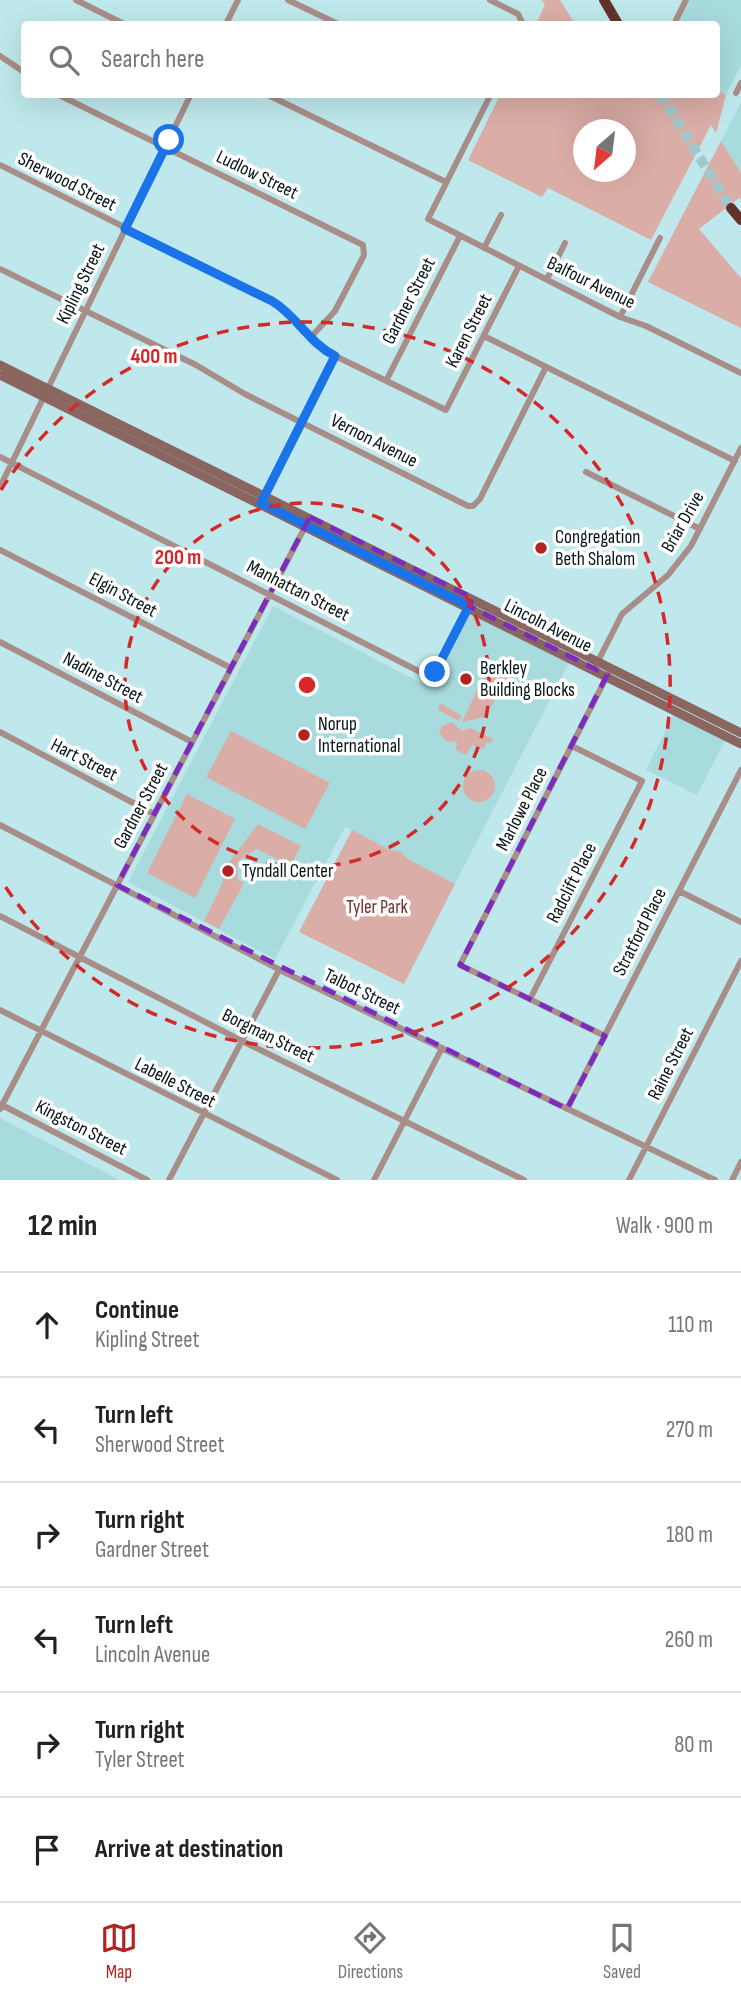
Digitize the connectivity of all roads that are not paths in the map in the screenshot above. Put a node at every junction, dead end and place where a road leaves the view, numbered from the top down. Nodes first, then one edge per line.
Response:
1 (76, 0) edge
2 (238, 0) edge
3 (288, 0) edge
4 (490, 0) edge
5 (604, 0) edge
6 (686, 0) edge
7 (676, 20) dead end
8 (118, 21) edge
9 (228, 21) edge
10 (332, 21) edge
11 (522, 21) edge
12 (616, 21) edge
13 (0, 56) edge
14 (21, 70) edge
15 (741, 83) edge
16 (736, 93) dead end
17 (65, 98) edge
18 (189, 98) edge
19 (274, 98) edge
20 (486, 98) edge
21 (165, 147) junction
22 (0, 165) edge
23 (446, 182) junction
24 (731, 208) tunnel mouth
25 (501, 215) dead end
26 (741, 220) edge
27 (125, 229) junction
28 (460, 236) junction
29 (660, 237) dead end
30 (565, 243) dead end
31 (484, 248) junction
32 (519, 266) junction
33 (0, 270) edge
34 (547, 279) junction
35 (85, 311) junction
36 (620, 317) junction
37 (484, 336) junction
38 (310, 338) junction
39 (335, 356) junction
40 (0, 365) edge
41 (546, 367) junction
42 (741, 373) edge
43 (0, 375) edge
44 (386, 381) junction
45 (45, 392) junction
46 (446, 411) joint
47 (301, 423) junction
48 (741, 449) edge
49 (0, 457) edge
50 (735, 461) junction
51 (12, 463) junction
52 (586, 472) dead end
53 (0, 487) edge
54 (263, 499) junction
55 (308, 521) junction
56 (700, 529) junction
57 (0, 550) edge
58 (270, 594) junction
59 (471, 602) junction
60 (0, 642) edge
61 (596, 665) junction
62 (231, 668) junction
63 (609, 671) junction
64 (0, 732) edge
65 (741, 733) edge
66 (192, 742) junction
67 (741, 744) edge
68 (572, 746) junction
69 (741, 770) edge
70 (154, 814) junction
71 (0, 825) edge
72 (117, 885) junction
73 (679, 891) junction
74 (0, 916) edge
75 (741, 922) edge
76 (79, 957) junction
77 (741, 961) edge
78 (279, 970) junction
79 (530, 999) junction
80 (0, 1010) edge
81 (41, 1031) junction
82 (605, 1036) junction
83 (242, 1041) junction
84 (442, 1048) junction
85 (1, 1106) edge
86 (568, 1109) junction
87 (203, 1115) junction
88 (405, 1120) junction
89 (646, 1147) junction
90 (741, 1162) edge
91 (146, 1180) edge
92 (169, 1180) edge
93 (337, 1180) edge
94 (374, 1180) edge
95 (524, 1180) edge
96 (629, 1180) edge
97 (715, 1180) edge
98 (732, 1180) edge

1 - 8 street
2 - 9 street
3 - 10 street
4 - 11 street
5 - 12 highway
6 - 7 street
13 - 14 street
15 - 16 street
17 - 21 street, Ludlow Street
18 - 21 street, Kipling Street
19 - 23 street
20 - 23 street
21 - 27 street, Kipling Street
21 - 38 street, Ludlow Street
22 - 27 street, Sherwood Street
23 - 28 street, Balfour Avenue
24 - 26 highway
25 - 31 street
27 - 35 street, Kipling Street
27 - 38 street, Sherwood Street
28 - 31 street, Balfour Avenue
28 - 44 street, Gardner Street
29 - 36 street
30 - 34 street
31 - 32 street, Balfour Avenue
32 - 34 street, Balfour Avenue
32 - 37 street, Karen Street
33 - 35 street, Vernon Avenue
34 - 36 street, Balfour Avenue
35 - 45 street, Kipling Street
35 - 47 street, Vernon Avenue
36 - 42 street, Balfour Avenue
37 - 41 street
37 - 46 street, Karen Street
38 - 39 street, Sherwood Street
39 - 44 street, Sherwood Street
39 - 47 street
40 - 45 street, Lincoln Avenue
41 - 47 street, Vernon Avenue
41 - 50 street
43 - 45 street, Lincoln Avenue
44 - 46 street, Sherwood Street
45 - 51 street, Kipling Street
45 - 54 street, Lincoln Avenue
47 - 54 street
48 - 50 street, Briar Drive
49 - 51 street, Manhattan Street
50 - 56 street, Briar Drive
51 - 53 street, Kipling Street
51 - 58 street, Manhattan Street
52 - 56 street
54 - 55 street, Lincoln Avenue
55 - 58 street, Gardner Street
55 - 59 street, Lincoln Avenue
56 - 61 street, Briar Drive
57 - 62 street, Elgin Street
58 - 59 street, Manhattan Street
58 - 62 street, Gardner Street
59 - 61 street, Lincoln Avenue
60 - 66 street, Nadine Street
61 - 63 street, Lincoln Avenue
62 - 66 street, Gardner Street
63 - 65 street, Lincoln Avenue
63 - 67 street, Lincoln Avenue
63 - 68 street, Marlowe Place
64 - 70 street, Hart Street
66 - 70 street, Gardner Street
68 - 79 street, Radclift Place
68 - 79 street, Marlowe Place
69 - 73 street, Stratford Place
70 - 72 street, Gardner Street
71 - 72 street, Talbot Street
72 - 76 street, Gardner Street
72 - 78 street, Talbot Street
73 - 75 street
73 - 82 street, Stratford Place
74 - 76 street, Borgman Street
76 - 81 street, Gardner Street
76 - 83 street, Borgman Street
77 - 89 street, Raine Street
78 - 83 street
78 - 84 street, Talbot Street
79 - 82 street
80 - 81 street, Labelle Street
81 - 85 street, Gardner Street
81 - 87 street, Labelle Street
82 - 86 street, Stratford Place
83 - 87 street
83 - 88 street, Borgman Street
84 - 86 street, Talbot Street
84 - 88 street
85 - 91 street, Kingston Street
86 - 89 street, Talbot Street
87 - 92 street
87 - 93 street, Labelle Street
88 - 94 street
88 - 95 street, Borgman Street
89 - 96 street, Raine Street
89 - 97 street, Talbot Street
90 - 98 street

